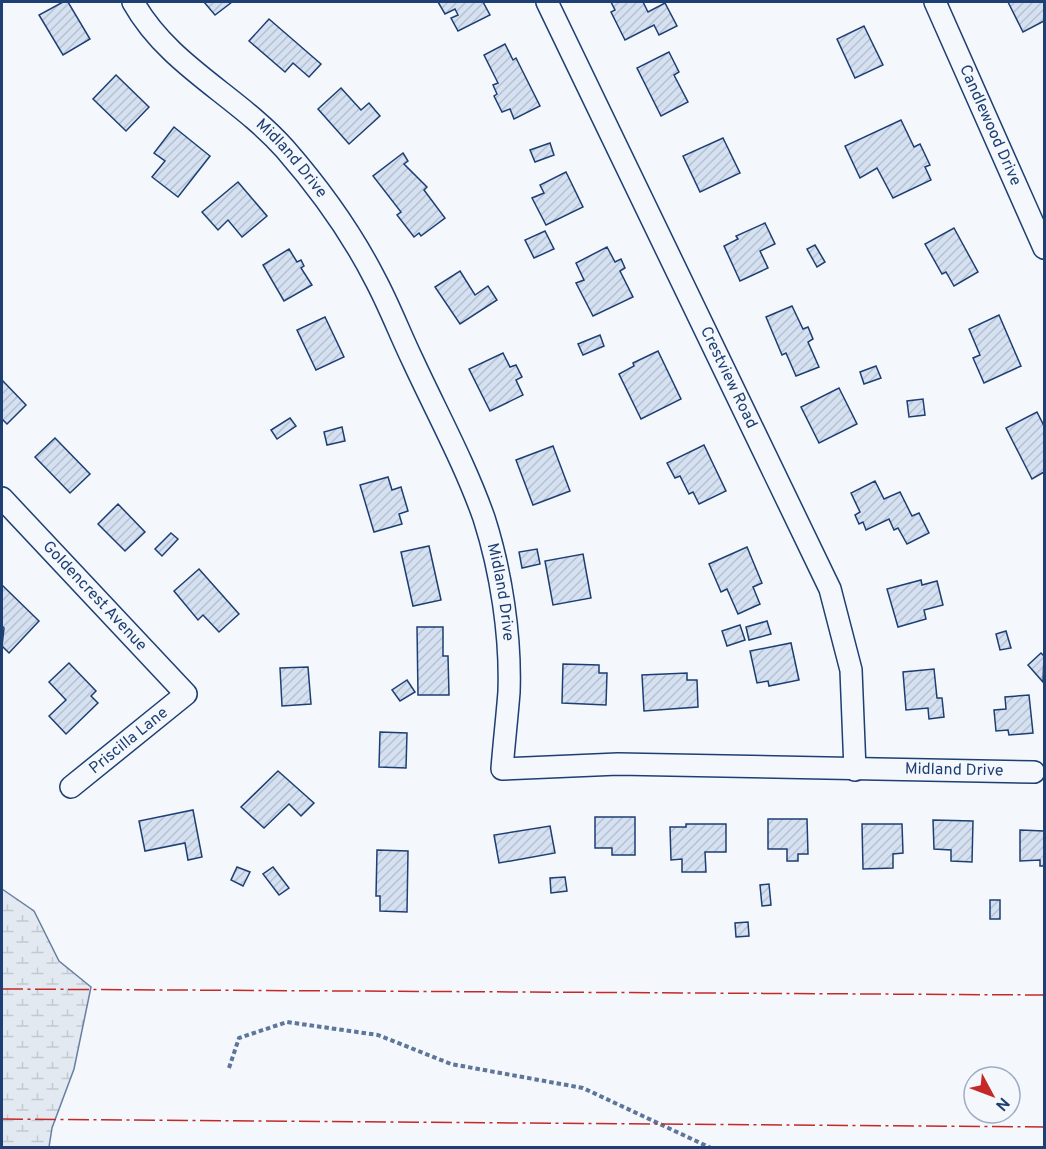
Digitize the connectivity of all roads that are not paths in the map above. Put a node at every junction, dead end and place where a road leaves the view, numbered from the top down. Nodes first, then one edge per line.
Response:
1 (133, 2) edge
2 (547, 2) edge
3 (934, 2) edge
4 (1044, 248) edge
5 (2, 498) edge
6 (186, 694) joint
7 (855, 770) junction
8 (1034, 772) dead end
9 (71, 787) dead end

1 - 7 street, Midland Drive
2 - 7 street, Crestview Road
3 - 4 street, Candlewood Drive
5 - 6 street, Goldencrest Avenue
6 - 9 street, Priscilla Lane
7 - 8 street, Midland Drive

